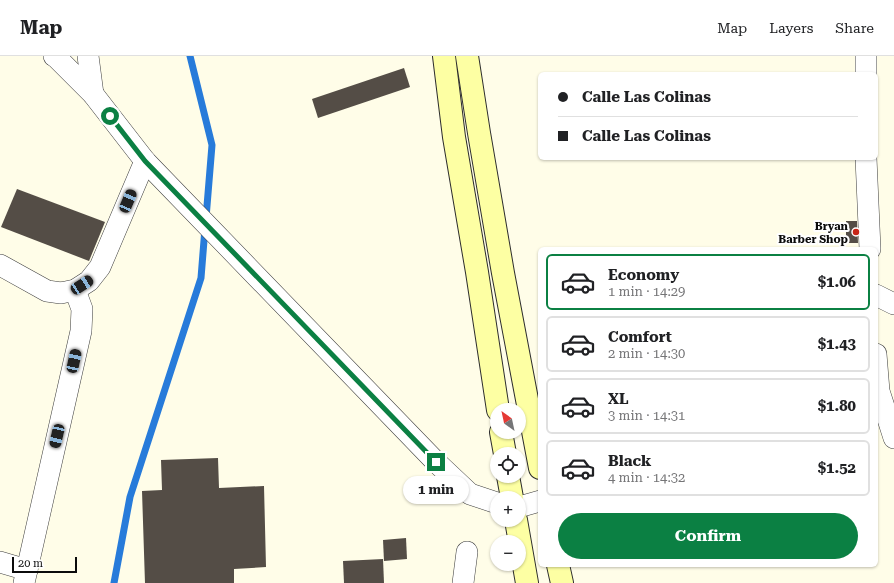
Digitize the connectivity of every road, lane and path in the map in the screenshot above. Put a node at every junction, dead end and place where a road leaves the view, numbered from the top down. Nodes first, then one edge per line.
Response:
1 (54, 56) edge
2 (88, 56) edge
3 (444, 56) edge
4 (468, 56) edge
5 (866, 56) edge
6 (866, 72) edge
7 (93, 94) junction
8 (866, 160) edge
9 (145, 161) junction
10 (870, 247) edge
11 (0, 265) edge
12 (75, 290) junction
13 (878, 296) edge
14 (894, 304) edge
15 (878, 379) edge
16 (497, 403) edge
17 (894, 438) edge
18 (538, 457) edge
19 (490, 501) edge
20 (538, 502) edge
21 (526, 505) edge
22 (517, 527) edge
23 (467, 552) dead end
24 (0, 562) edge
25 (558, 567) edge
26 (26, 577) edge
27 (463, 583) edge
28 (527, 583) edge
29 (562, 583) edge

1 - 7 street
2 - 7 street
3 - 16 main road
4 - 18 main road
5 - 6 street
7 - 9 street
8 - 10 street
9 - 12 street
9 - 19 street
11 - 12 street
12 - 26 street
13 - 14 street
15 - 17 street
20 - 21 street
22 - 28 main road
23 - 27 street
24 - 26 street
25 - 29 main road

